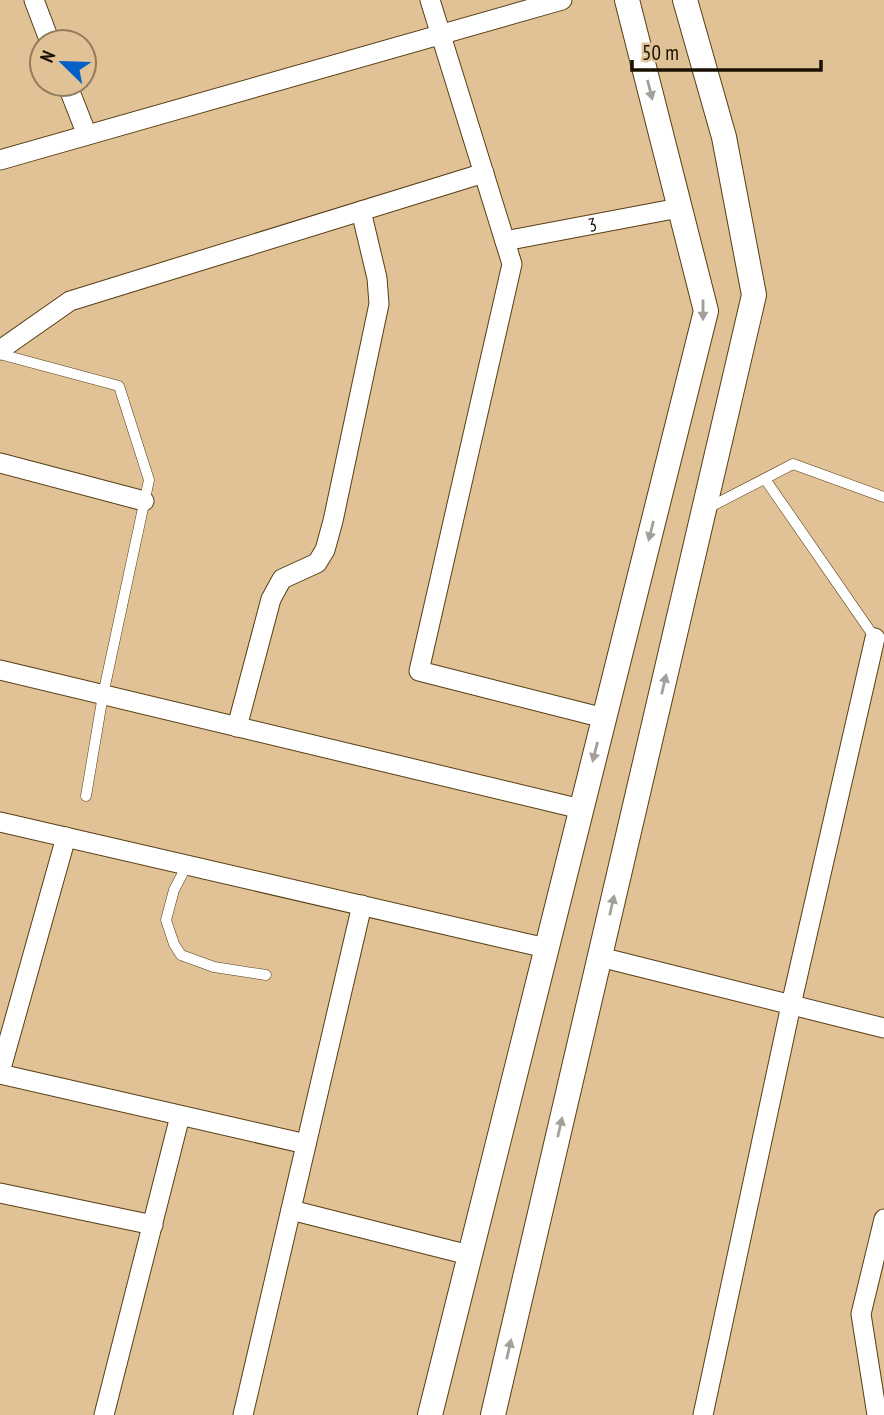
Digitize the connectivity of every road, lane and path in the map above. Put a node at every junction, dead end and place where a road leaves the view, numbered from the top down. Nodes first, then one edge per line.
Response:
1 (34, 0) edge
2 (430, 0) edge
3 (562, 0) edge
4 (627, 0) edge
5 (685, 0) edge
6 (45, 28) edge
7 (441, 35) junction
8 (72, 98) edge
9 (87, 135) junction
10 (0, 160) edge
11 (484, 173) junction
12 (680, 208) junction
13 (361, 211) junction
14 (505, 242) junction
15 (0, 352) edge
16 (0, 463) edge
17 (765, 479) junction
18 (884, 497) edge
19 (144, 501) junction
20 (705, 509) junction
21 (875, 638) joint
22 (0, 670) edge
23 (103, 695) junction
24 (604, 718) junction
25 (237, 727) junction
26 (86, 796) dead end
27 (581, 809) junction
28 (0, 822) edge
29 (66, 837) junction
30 (187, 865) junction
31 (362, 905) junction
32 (546, 948) junction
33 (600, 957) junction
34 (266, 975) dead end
35 (792, 1005) junction
36 (884, 1028) edge
37 (0, 1073) edge
38 (180, 1116) junction
39 (306, 1144) junction
40 (0, 1192) edge
41 (291, 1210) junction
42 (884, 1219) edge
43 (153, 1225) junction
44 (470, 1255) junction
45 (104, 1415) edge
46 (243, 1415) edge
47 (430, 1415) edge
48 (494, 1415) edge
49 (703, 1415) edge
50 (877, 1415) edge

1 - 6 street
2 - 7 street
3 - 7 street
4 -> 12 street
5 - 20 street
7 - 9 street
7 - 11 street
8 - 9 street
9 - 10 street
11 - 13 street
11 - 14 street
12 - 14 street, 3
12 -> 24 street
13 - 15 street
13 - 25 street
14 - 24 street
15 - 19 lane
16 - 19 street
17 - 18 lane
17 - 20 lane
17 - 21 lane
19 - 23 lane
33 -> 20 street
21 - 35 street
22 - 23 street
23 - 25 street
23 - 26 lane
24 -> 27 street
25 - 27 street
27 - 32 street
28 - 29 street
29 - 30 street
29 - 37 street
30 - 31 street
30 - 34 lane
31 - 32 street
31 - 39 street
32 - 44 street
33 - 35 street
48 -> 33 street
35 - 36 street
35 - 49 street
37 - 38 street
38 - 39 street
38 - 43 street
39 - 41 street
40 - 43 street
41 - 44 street
41 - 46 street
42 - 50 street
43 - 45 street
44 - 47 street

